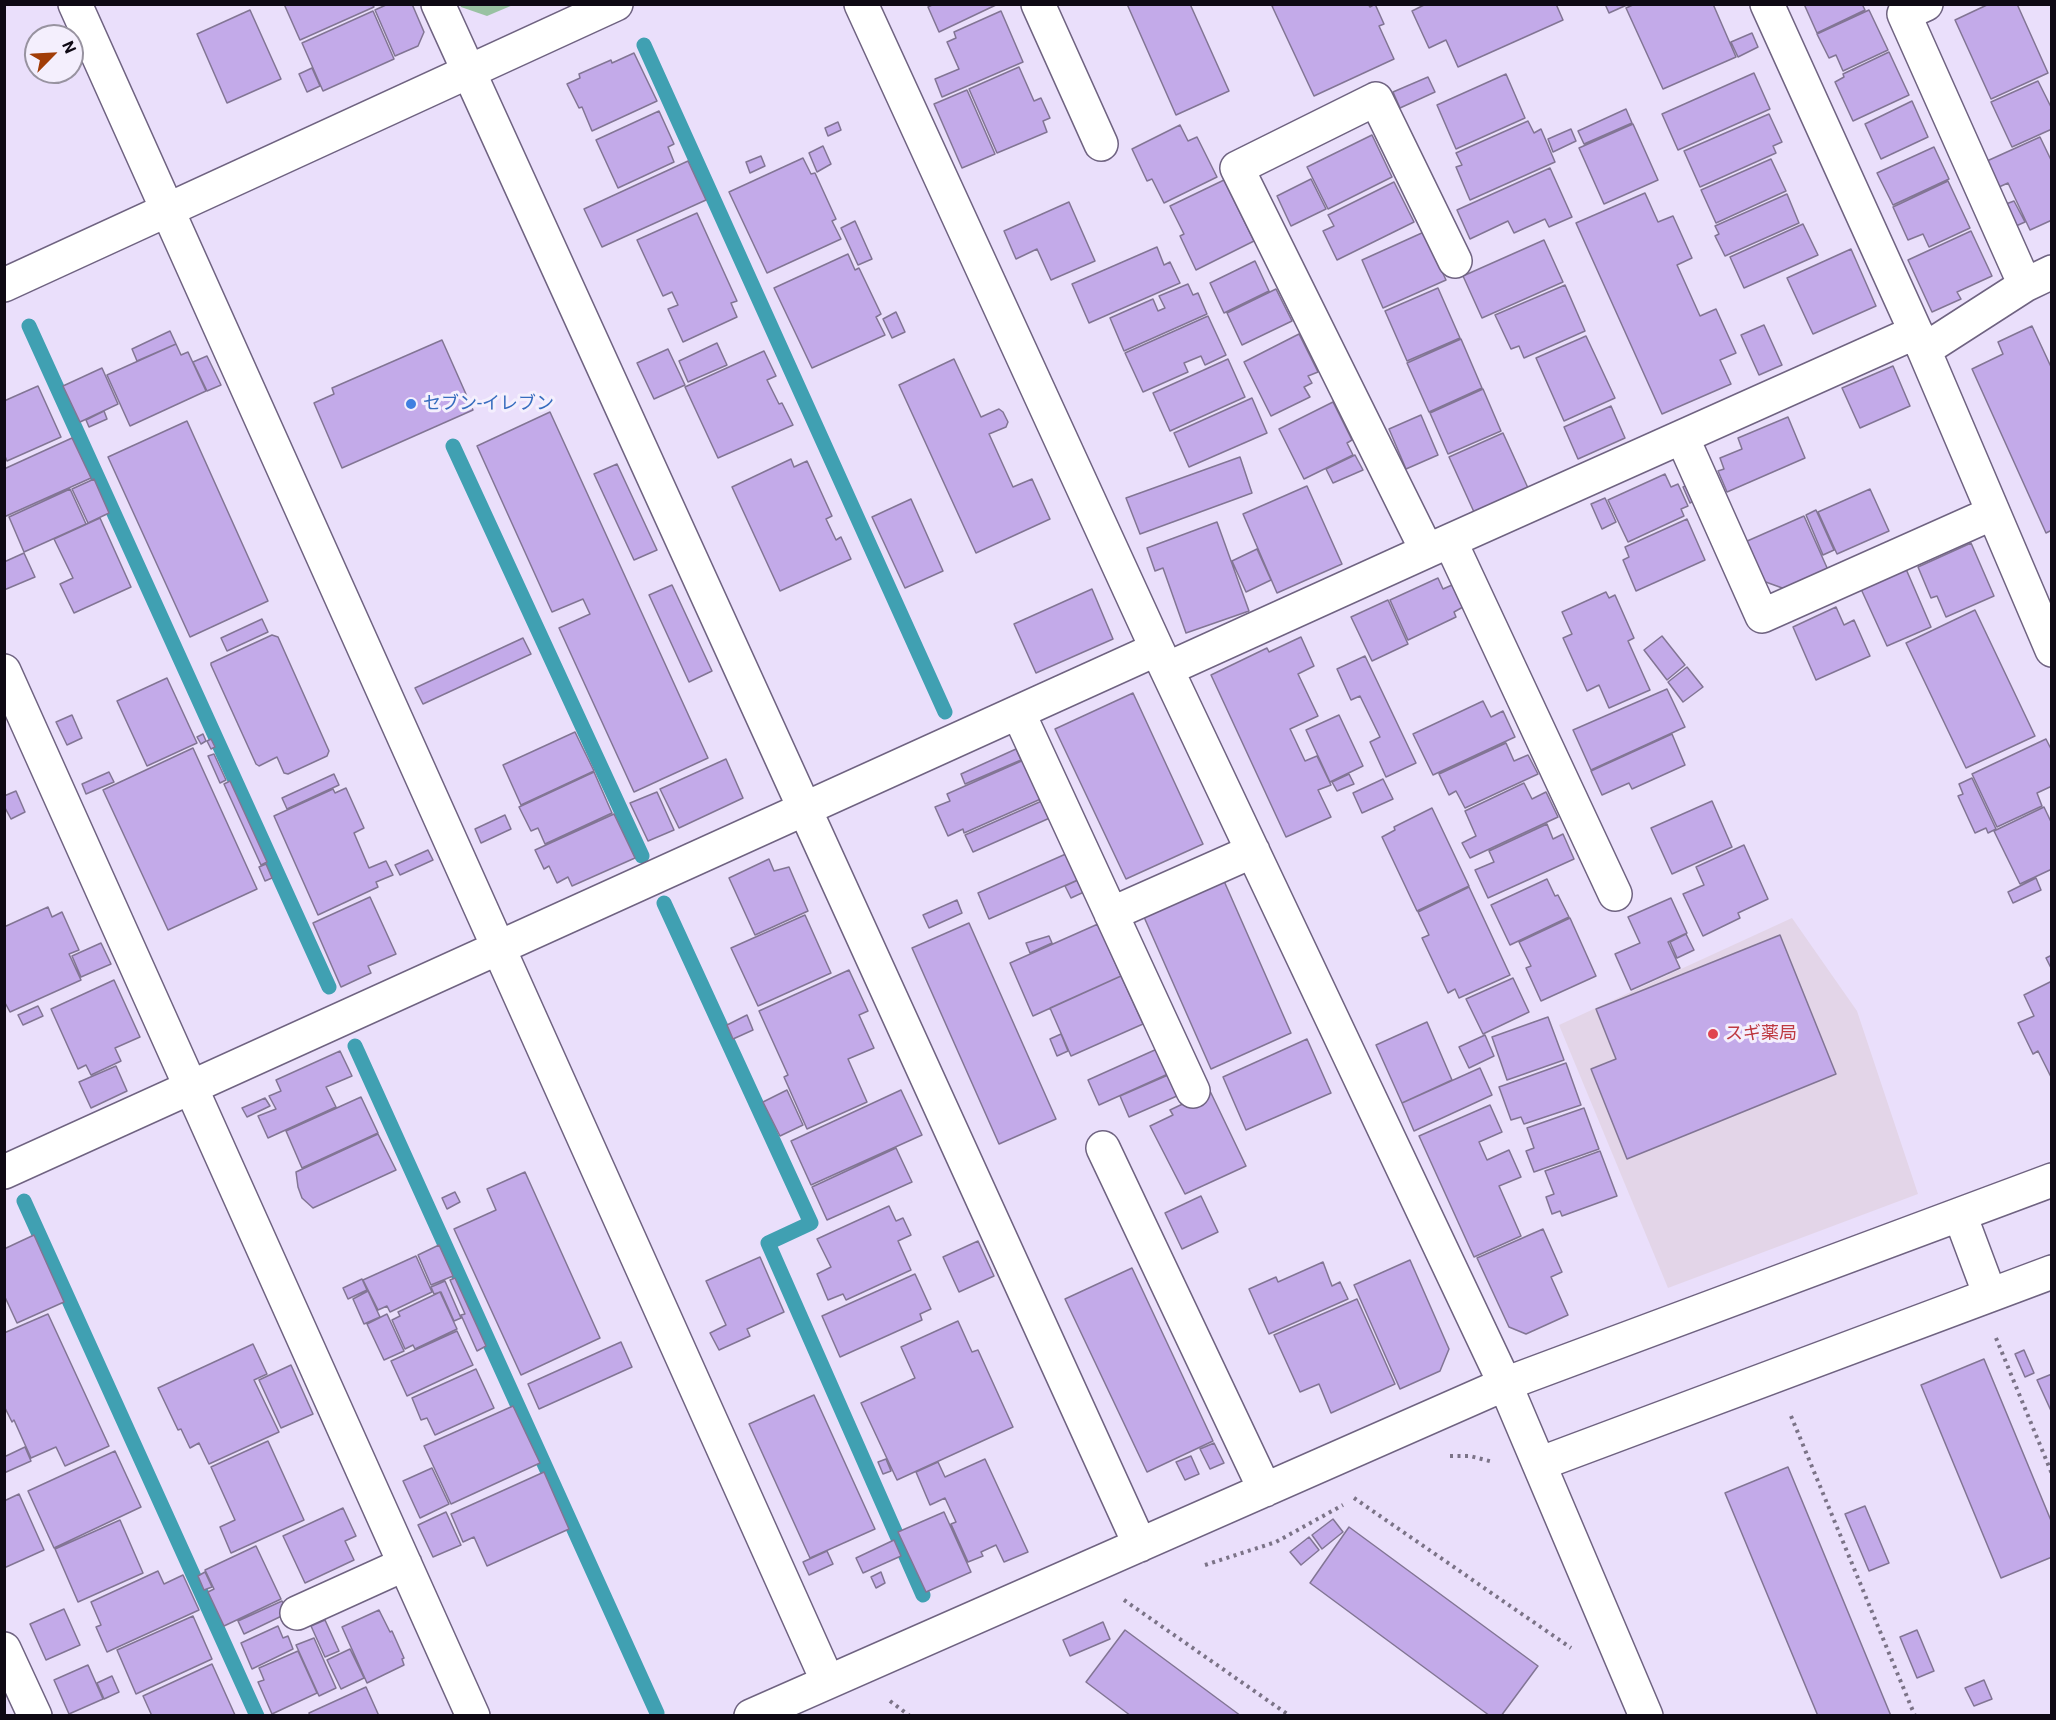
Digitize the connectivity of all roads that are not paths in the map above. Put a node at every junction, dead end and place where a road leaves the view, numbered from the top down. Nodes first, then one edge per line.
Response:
1 (75, 4) edge
2 (438, 4) edge
3 (616, 4) edge
4 (861, 4) edge
5 (1038, 4) edge
6 (1767, 4) edge
7 (1926, 4) edge
8 (469, 72) junction
9 (1101, 144) dead end
10 (169, 210) junction
11 (1455, 261) dead end
12 (2038, 278) edge
13 (4, 285) edge
14 (1920, 341) junction
15 (1682, 437) junction
16 (1993, 513) junction
17 (1439, 546) junction
18 (2052, 650) edge
19 (1162, 659) junction
20 (4, 671) edge
21 (1018, 712) junction
22 (805, 809) junction
23 (1253, 851) junction
24 (1615, 894) dead end
25 (1111, 914) junction
26 (499, 948) junction
27 (191, 1087) junction
28 (1193, 1091) dead end
29 (1103, 1148) dead end
30 (4, 1172) edge
31 (2052, 1180) edge
32 (1960, 1215) junction
33 (2052, 1272) edge
34 (1985, 1297) junction
35 (1505, 1384) junction
36 (1539, 1464) junction
37 (1265, 1490) junction
38 (1140, 1545) junction
39 (405, 1564) junction
40 (297, 1613) dead end
41 (4, 1649) edge
42 (828, 1682) junction
43 (35, 1716) edge
44 (473, 1716) edge
45 (751, 1716) edge
46 (1646, 1716) edge

1 - 10 street
2 - 8 street
3 - 8 street
4 - 19 street
5 - 9 street
6 - 14 street
7 - 12 street
8 - 10 street
8 - 22 street
10 - 13 street
10 - 26 street
11 - 17 street
12 - 14 street
14 - 15 street
14 - 16 street
15 - 16 street
15 - 17 street
16 - 18 street
17 - 19 street
17 - 24 street
19 - 21 street
19 - 23 street
20 - 27 street
21 - 22 street
21 - 25 street
22 - 26 street
22 - 38 street
23 - 25 street
23 - 35 street
25 - 28 street
26 - 27 street
26 - 42 street
27 - 30 street
27 - 39 street
29 - 37 street
31 - 32 street
32 - 34 street
32 - 35 street
33 - 34 street
34 - 36 street
35 - 36 street
35 - 37 street
36 - 46 street
37 - 38 street
38 - 42 street
39 - 40 street
39 - 44 street
41 - 43 street
42 - 45 street

